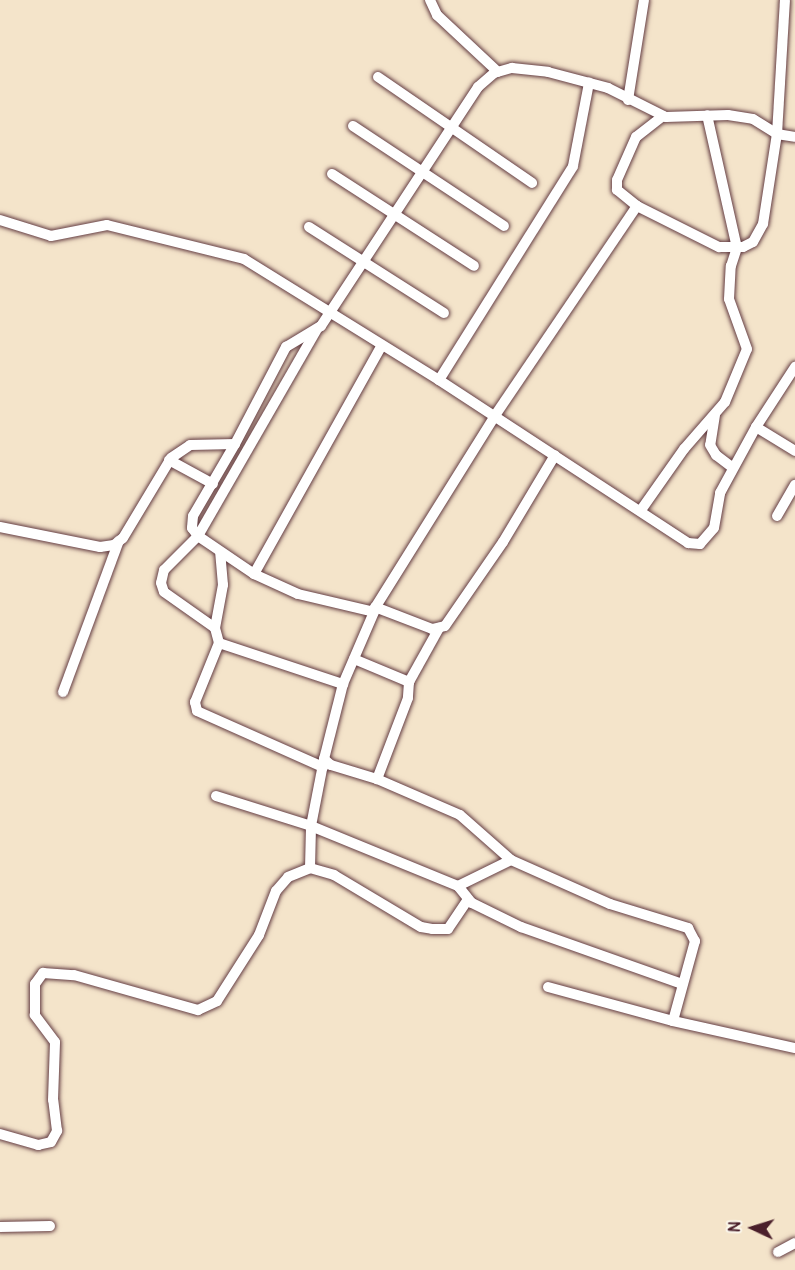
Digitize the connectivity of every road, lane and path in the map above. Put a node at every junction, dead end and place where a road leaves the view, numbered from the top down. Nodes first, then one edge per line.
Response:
1 (430, 0) edge
2 (644, 0) edge
3 (785, 0) edge
4 (498, 72) junction
5 (378, 77) dead end
6 (589, 83) junction
7 (628, 100) junction
8 (663, 116) junction
9 (706, 116) junction
10 (353, 126) dead end
11 (451, 128) junction
12 (777, 134) junction
13 (795, 137) edge
14 (422, 172) junction
15 (332, 174) dead end
16 (532, 183) dead end
17 (637, 206) junction
18 (394, 214) junction
19 (0, 220) edge
20 (504, 226) dead end
21 (309, 227) dead end
22 (737, 248) junction
23 (362, 262) junction
24 (474, 266) dead end
25 (444, 313) dead end
26 (328, 314) junction
27 (318, 328) junction
28 (382, 345) junction
29 (795, 367) edge
30 (439, 380) junction
31 (716, 412) junction
32 (494, 417) junction
33 (756, 427) junction
34 (235, 444) junction
35 (795, 451) edge
36 (555, 456) junction
37 (169, 460) junction
38 (733, 468) junction
39 (213, 484) junction
40 (795, 485) edge
41 (641, 510) junction
42 (777, 516) dead end
43 (0, 527) edge
44 (198, 536) junction
45 (119, 541) junction
46 (220, 553) junction
47 (254, 574) junction
48 (374, 609) junction
49 (215, 628) junction
50 (439, 628) junction
51 (219, 643) junction
52 (354, 659) junction
53 (409, 682) junction
54 (343, 684) junction
55 (63, 692) dead end
56 (323, 763) junction
57 (377, 779) junction
58 (216, 796) dead end
59 (312, 826) junction
60 (511, 860) junction
61 (310, 867) junction
62 (458, 886) junction
63 (468, 899) junction
64 (682, 984) junction
65 (548, 987) dead end
66 (673, 1021) junction
67 (795, 1048) edge
68 (0, 1134) edge
69 (50, 1226) dead end
70 (0, 1227) edge
71 (795, 1243) edge
72 (778, 1252) dead end

1 - 4 street
2 - 7 street
3 - 12 street
4 - 6 street
4 - 11 street
5 - 11 street
6 - 7 street
6 - 30 street
7 - 8 street
8 - 9 street
8 - 17 street
9 - 12 street
9 - 22 street
10 - 14 street
11 - 14 street
11 - 16 street
12 - 13 street
12 - 22 street
14 - 18 street
14 - 20 street
15 - 18 street
17 - 22 street
17 - 32 street
18 - 23 street
18 - 24 street
19 - 26 street
21 - 23 street
22 - 31 street
23 - 25 street
23 - 26 street
26 - 27 street
26 - 28 street
27 - 34 street
27 - 44 street
28 - 30 street
28 - 47 street
29 - 33 street
30 - 32 street
31 - 38 street
31 - 41 street
32 - 36 street
32 - 48 street
33 - 35 street
33 - 38 street
34 - 37 street
34 - 39 street
36 - 41 street
36 - 50 street
37 - 39 street
37 - 45 street
38 - 41 street
39 - 44 street
40 - 42 street
43 - 45 street
44 - 46 street
44 - 49 street
45 - 55 street
46 - 47 street
46 - 49 street
47 - 48 street
48 - 50 street
48 - 52 street
49 - 51 street
50 - 53 street
51 - 54 street
51 - 56 street
52 - 53 street
52 - 54 street
53 - 57 street
54 - 56 street
56 - 57 street
56 - 59 street
57 - 60 street
58 - 59 street
59 - 61 street
59 - 62 street
60 - 62 street
60 - 64 street
61 - 63 street
61 - 68 street
62 - 63 street
63 - 64 street
64 - 66 street
65 - 66 street
66 - 67 street
69 - 70 street
71 - 72 street

